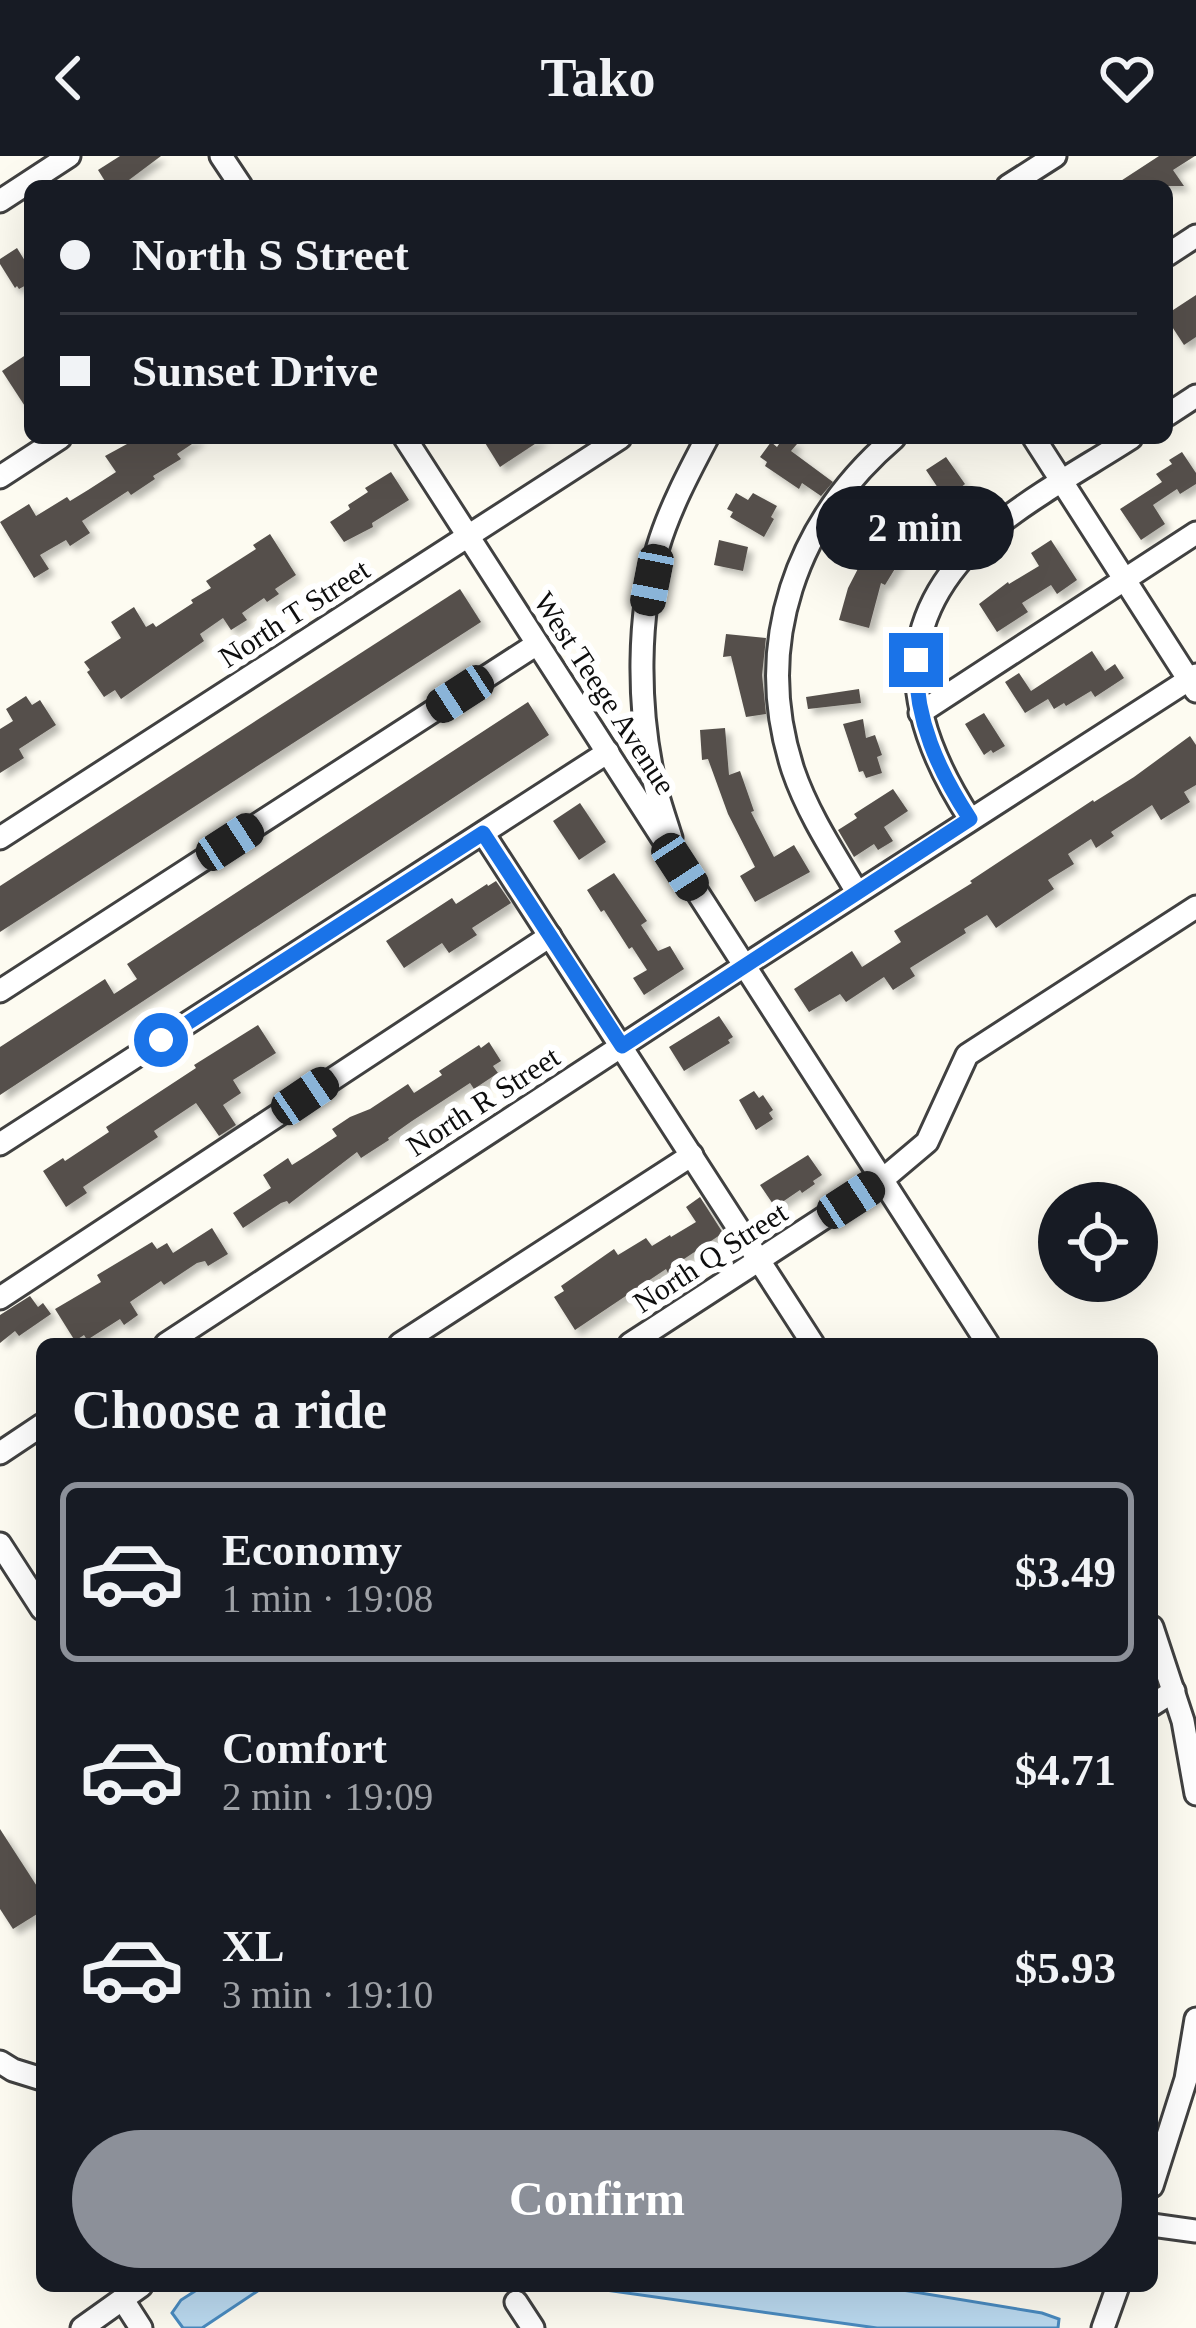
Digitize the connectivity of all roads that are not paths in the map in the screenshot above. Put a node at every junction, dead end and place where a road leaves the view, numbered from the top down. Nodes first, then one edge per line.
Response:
1 (69, 156) edge
2 (1055, 156) edge
3 (32, 180) edge
4 (1017, 180) edge
5 (51, 444) edge
6 (409, 444) edge
7 (611, 444) edge
8 (704, 444) edge
9 (887, 444) edge
10 (1038, 444) edge
11 (1122, 444) edge
12 (0, 477) edge
13 (1063, 483) junction
14 (1196, 533) edge
15 (469, 536) junction
16 (1124, 579) junction
17 (537, 644) junction
18 (1194, 682) edge
19 (920, 713) junction
20 (608, 752) junction
21 (970, 819) junction
22 (483, 833) junction
23 (0, 838) edge
24 (680, 867) junction
25 (857, 892) junction
26 (1196, 907) edge
27 (550, 936) junction
28 (744, 966) junction
29 (0, 991) edge
30 (622, 1046) junction
31 (0, 1144) edge
32 (692, 1155) junction
33 (882, 1180) junction
34 (759, 1260) junction
35 (0, 1298) edge
36 (175, 1338) edge
37 (409, 1338) edge
38 (640, 1338) edge
39 (809, 1338) edge
40 (984, 1338) edge
41 (36, 1429) edge
42 (0, 1453) edge
43 (0, 1544) edge
44 (34, 1581) edge
45 (1158, 1645) edge
46 (1174, 1691) junction
47 (1158, 1702) edge
48 (1189, 1716) edge
49 (1196, 1794) edge
50 (1196, 2018) edge
51 (0, 2062) edge
52 (36, 2077) edge
53 (1158, 2167) edge
54 (1158, 2226) edge
55 (1196, 2231) edge
56 (133, 2292) edge
57 (1116, 2292) edge
58 (122, 2300) junction
59 (516, 2302) dead end
60 (82, 2328) edge
61 (141, 2328) edge
62 (532, 2328) edge
63 (1103, 2328) edge

1 - 3 street
2 - 4 street
5 - 12 street
6 - 15 street, West Teege Avenue
7 - 15 street, North T Street
8 - 24 street
9 - 25 street
10 - 13 street
11 - 13 street
13 - 16 street
13 - 19 street
14 - 16 street
15 - 17 street, West Teege Avenue
15 - 23 street, North T Street
16 - 18 street
16 - 19 street
17 - 20 street, West Teege Avenue
17 - 29 street
18 - 21 street, North R Street
19 - 21 street
20 - 22 street
20 - 24 street, West Teege Avenue
21 - 25 street, North R Street
22 - 27 street
22 - 31 street
24 - 28 street, West Teege Avenue
25 - 28 street, North R Street
26 - 33 street, North Q Street
27 - 30 street
27 - 35 street
28 - 30 street, North R Street
28 - 33 street, West Teege Avenue
30 - 32 street
30 - 36 street, North R Street
32 - 34 street
32 - 37 street
33 - 34 street, North Q Street
33 - 40 street, West Teege Avenue
34 - 38 street, North Q Street
34 - 39 street
41 - 42 street
43 - 44 street
45 - 46 street
46 - 47 street
46 - 48 street
48 - 49 street
50 - 53 street
51 - 52 street
54 - 55 street
56 - 58 street
57 - 63 street
58 - 60 street
58 - 61 street
59 - 62 street

